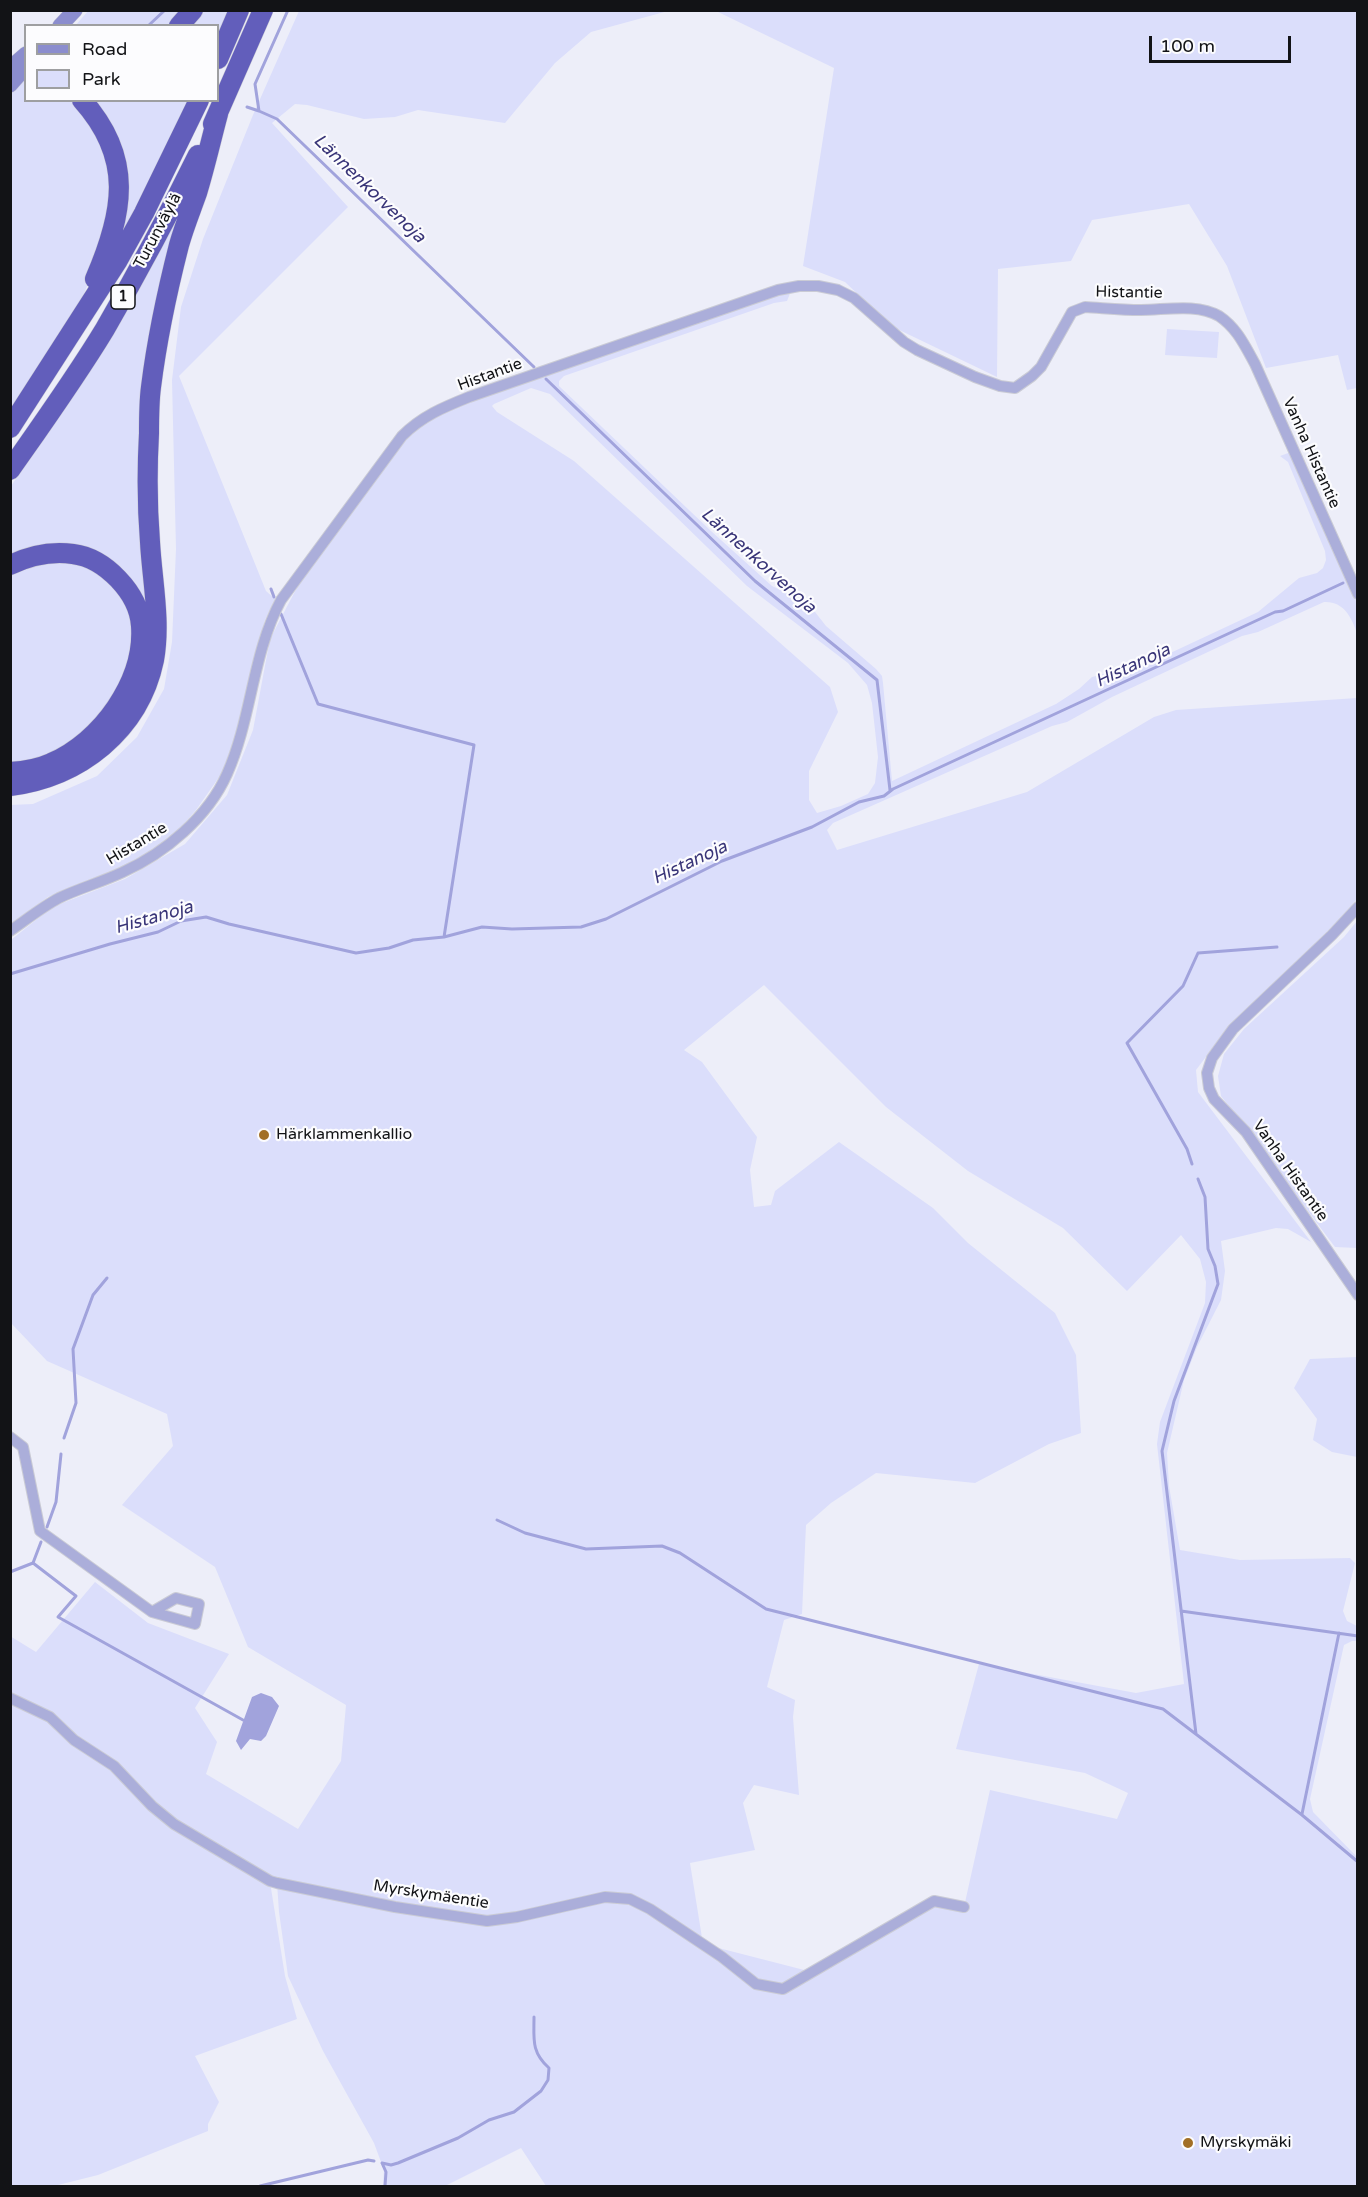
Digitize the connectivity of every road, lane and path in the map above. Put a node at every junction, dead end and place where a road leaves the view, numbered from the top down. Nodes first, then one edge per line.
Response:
1 (75, 10) edge
2 (194, 10) edge
3 (239, 10) edge
4 (263, 10) edge
5 (62, 24) edge
6 (181, 24) edge
7 (24, 56) edge
8 (219, 57) edge
9 (10, 68) edge
10 (24, 69) edge
11 (10, 85) edge
12 (84, 102) edge
13 (198, 102) edge
14 (218, 114) junction
15 (1176, 309) joint
16 (84, 315) junction
17 (10, 428) edge
18 (10, 470) edge
19 (10, 565) edge
20 (1358, 594) edge
21 (10, 772) edge
22 (10, 786) edge
23 (1358, 908) edge
24 (10, 932) edge
25 (1358, 1295) edge
26 (10, 1437) edge
27 (152, 1612) dead end
28 (10, 1698) edge
29 (964, 1907) dead end

1 - 5 main road
2 - 6 highway
3 - 8 highway
4 - 14 highway, Turunväylä / 1
7 - 9 main road
10 - 11 main road
12 - 16 highway
13 - 16 highway, Turunväylä / 1
14 - 18 highway, Turunväylä / 1
14 - 22 highway
15 - 20 street, Vanha Histantie
15 - 24 street, Histantie
16 - 17 highway, Turunväylä / 1
19 - 21 highway
23 - 25 street, Vanha Histantie
26 - 27 street
28 - 29 street, Myrskymäentie

